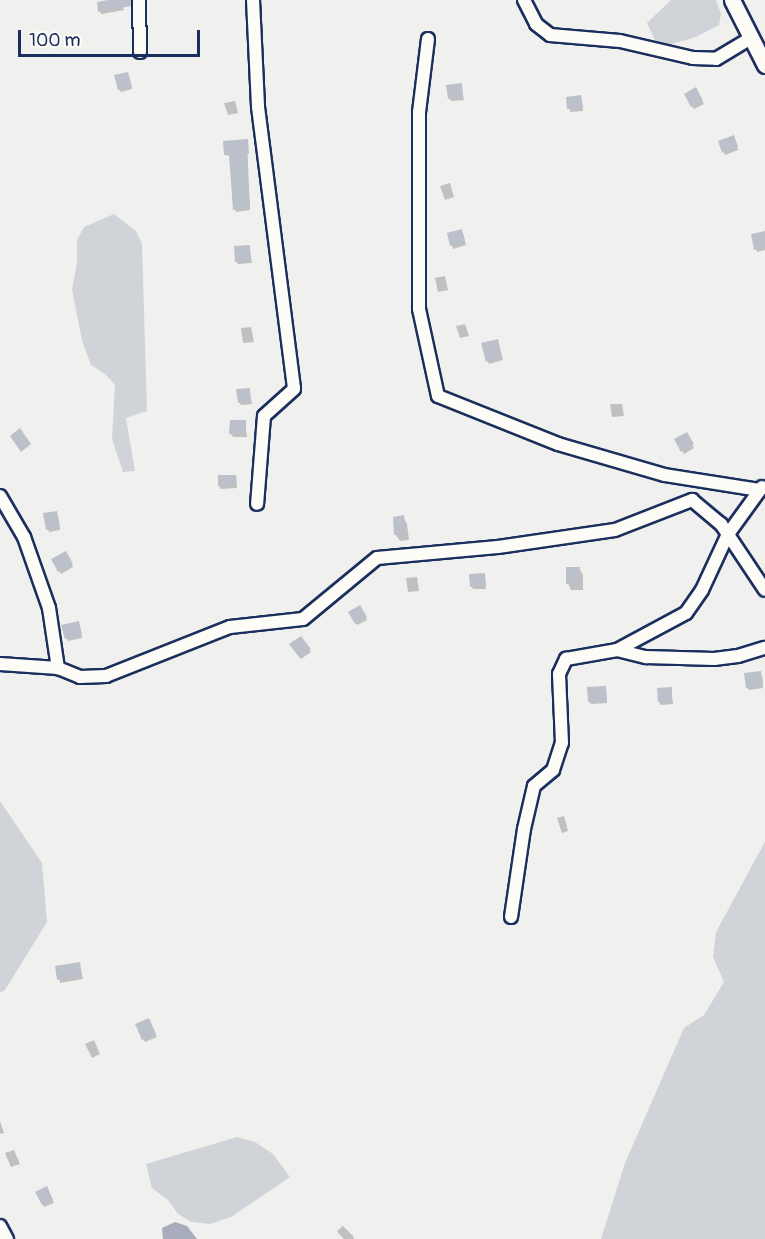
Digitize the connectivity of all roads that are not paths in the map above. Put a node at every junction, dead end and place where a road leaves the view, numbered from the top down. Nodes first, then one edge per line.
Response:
1 (139, 0) edge
2 (253, 0) edge
3 (524, 0) edge
4 (732, 0) edge
5 (751, 38) junction
6 (428, 39) dead end
7 (140, 52) dead end
8 (765, 65) edge
9 (762, 487) edge
10 (0, 496) edge
11 (257, 504) dead end
12 (728, 534) junction
13 (765, 590) edge
14 (765, 648) edge
15 (617, 650) junction
16 (0, 664) edge
17 (58, 668) junction
18 (511, 917) dead end
19 (0, 1226) edge
20 (7, 1239) edge

1 - 7 street
2 - 11 street
3 - 5 street
4 - 5 street
5 - 8 street
6 - 9 street
9 - 12 street
10 - 17 street
12 - 13 street
12 - 15 street
12 - 17 street
14 - 15 street
15 - 18 street
16 - 17 street
19 - 20 street

